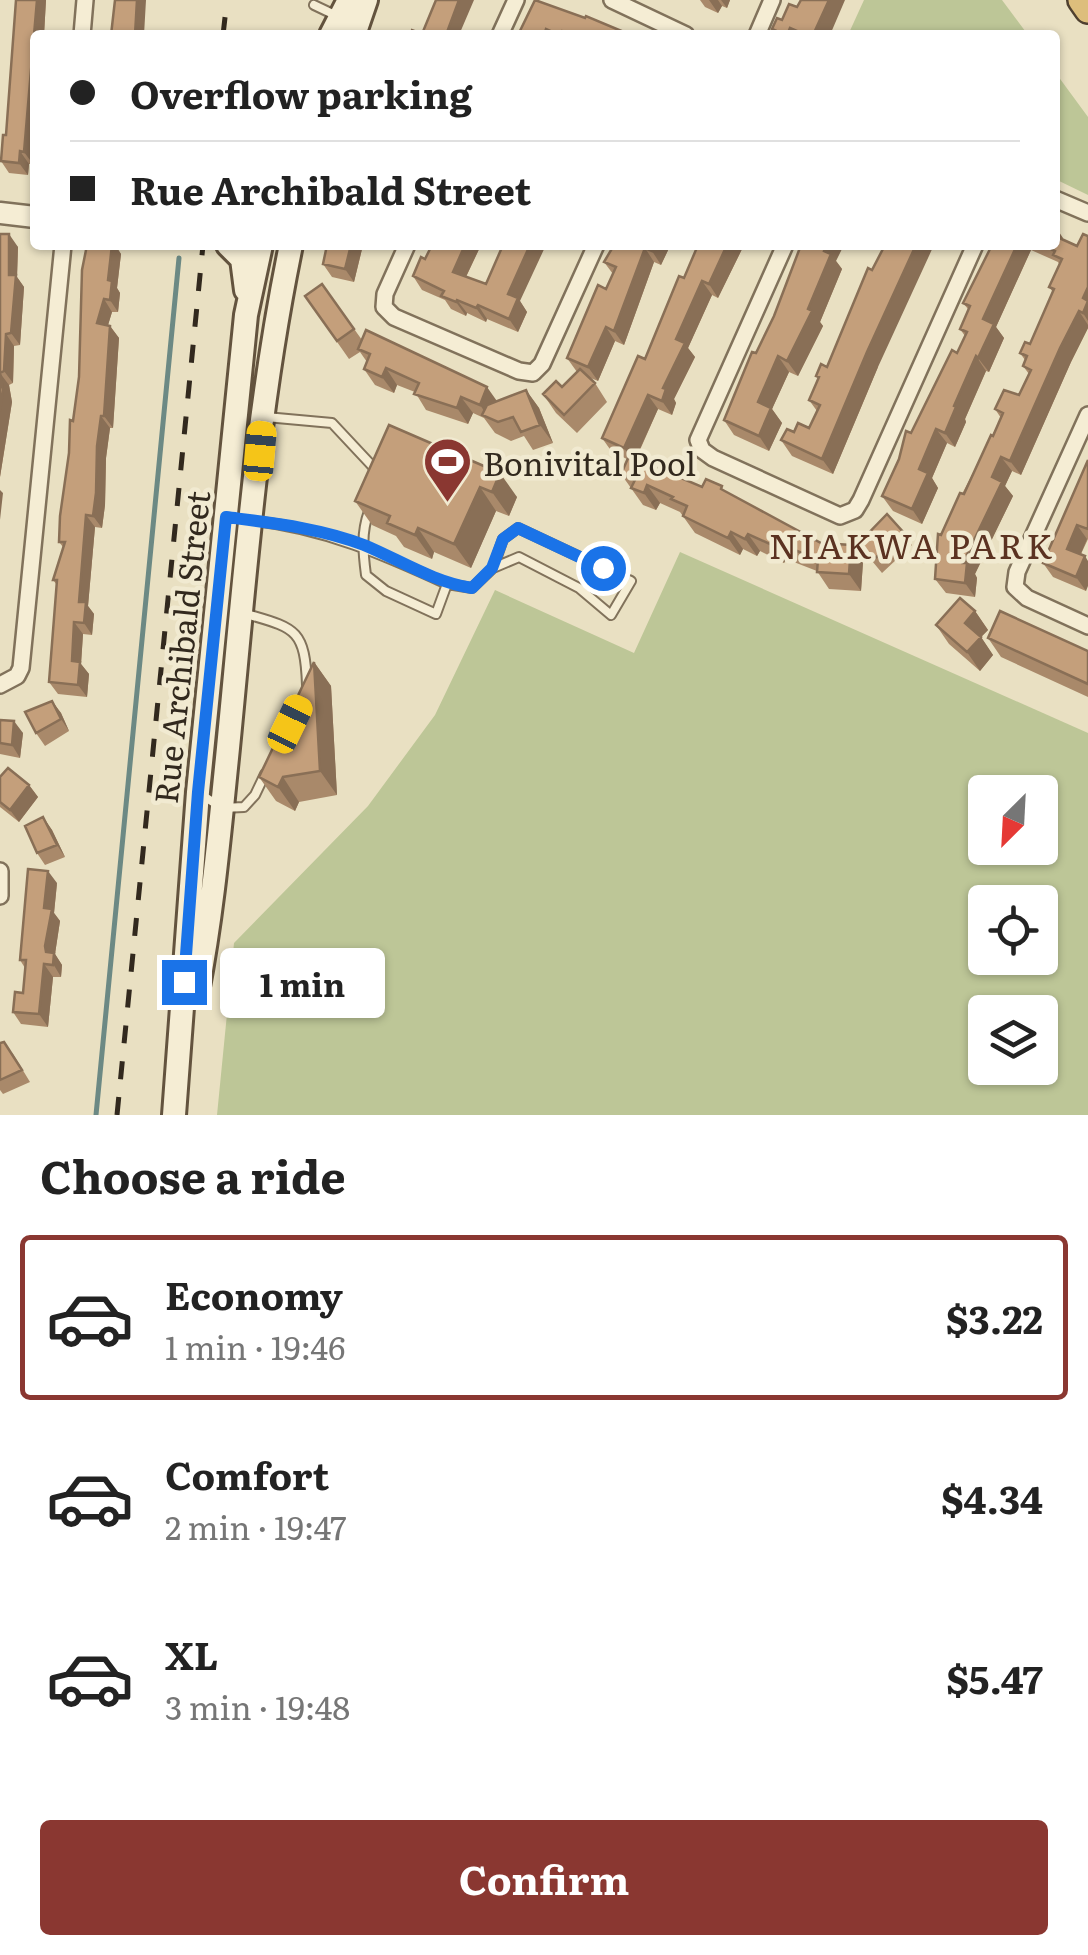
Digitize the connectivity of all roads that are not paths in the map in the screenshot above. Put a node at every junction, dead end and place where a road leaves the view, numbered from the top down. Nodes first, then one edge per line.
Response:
1 (86, 0) edge
2 (366, 0) edge
3 (516, 0) edge
4 (612, 0) edge
5 (772, 0) edge
6 (1081, 0) edge
7 (314, 6) dead end
8 (1088, 10) edge
9 (344, 22) edge
10 (83, 30) edge
11 (502, 30) edge
12 (675, 30) edge
13 (759, 30) edge
14 (1060, 200) edge
15 (0, 213) edge
16 (1088, 213) edge
17 (30, 216) edge
18 (63, 250) edge
19 (234, 250) edge
20 (261, 250) edge
21 (290, 250) edge
22 (405, 250) edge
23 (594, 250) edge
24 (784, 250) edge
25 (973, 250) edge
26 (246, 315) junction
27 (1088, 416) edge
28 (263, 417) junction
29 (380, 484) edge
30 (375, 497) edge
31 (226, 517) junction
32 (253, 520) junction
33 (362, 545) junction
34 (492, 568) junction
35 (447, 584) junction
36 (242, 613) junction
37 (1088, 626) edge
38 (0, 685) edge
39 (307, 688) edge
40 (272, 759) edge
41 (198, 792) junction
42 (222, 808) junction
43 (0, 871) edge
44 (0, 896) edge
45 (179, 1058) junction
46 (174, 1115) edge

1 - 10 street
2 - 9 main road
3 - 11 street
4 - 12 street
5 - 13 street
6 - 8 highway
7 - 9 lane
14 - 16 street
15 - 17 street
18 - 38 street
19 - 26 main road
20 - 26 main road, Rue Archibald Street
21 - 28 main road, Rue Archibald Street
22 - 23 street
24 - 25 street
26 - 31 main road, Rue Archibald Street
27 - 37 street
28 - 29 lane
28 - 32 main road, Rue Archibald Street
30 - 33 lane
31 - 32 lane
31 - 41 main road, Rue Archibald Street
32 - 33 lane
32 - 36 main road, Rue Archibald Street
33 - 35 lane
33 - 35 lane
34 - 34 lane
34 - 35 lane
36 - 39 lane
36 - 42 main road, Rue Archibald Street
40 - 42 lane
41 - 42 lane
41 - 45 main road, Rue Archibald Street
42 - 45 main road, Rue Archibald Street
43 - 44 street
45 - 46 main road, Rue Archibald Street

